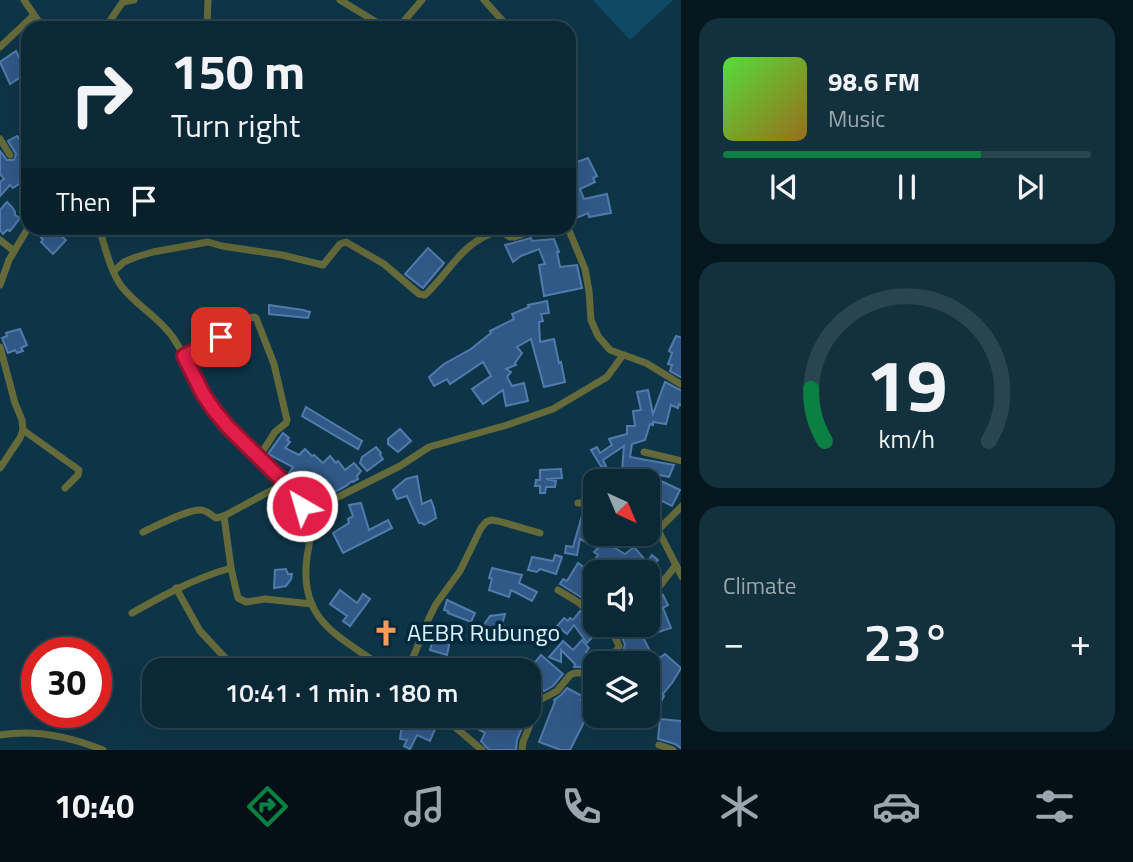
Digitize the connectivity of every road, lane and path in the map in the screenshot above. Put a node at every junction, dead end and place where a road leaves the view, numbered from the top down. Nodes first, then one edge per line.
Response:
1 (24, 0) edge
2 (134, 0) edge
3 (208, 0) edge
4 (341, 0) edge
5 (422, 0) edge
6 (484, 0) edge
7 (123, 1) edge
8 (33, 16) junction
9 (28, 21) edge
10 (37, 21) edge
11 (110, 21) edge
12 (207, 21) edge
13 (375, 21) edge
14 (404, 21) edge
15 (503, 21) edge
16 (21, 27) edge
17 (0, 47) edge
18 (0, 139) edge
19 (10, 155) dead end
20 (24, 235) edge
21 (101, 235) edge
22 (489, 235) edge
23 (571, 235) edge
24 (0, 240) edge
25 (14, 251) junction
26 (114, 271) junction
27 (0, 285) edge
28 (0, 347) edge
29 (624, 355) junction
30 (184, 356) junction
31 (681, 385) edge
32 (23, 430) junction
33 (644, 452) dead end
34 (259, 457) junction
35 (681, 461) edge
36 (0, 468) edge
37 (285, 483) junction
38 (65, 488) dead end
39 (578, 503) dead end
40 (583, 503) edge
41 (681, 506) edge
42 (307, 515) junction
43 (224, 516) junction
44 (660, 527) edge
45 (143, 532) dead end
46 (540, 533) dead end
47 (660, 536) edge
48 (676, 565) junction
49 (230, 568) junction
50 (681, 577) edge
51 (660, 586) edge
52 (176, 588) junction
53 (558, 590) dead end
54 (312, 604) junction
55 (583, 606) edge
56 (132, 613) dead end
57 (225, 658) edge
58 (368, 658) edge
59 (413, 658) edge
60 (583, 673) edge
61 (456, 728) edge
62 (0, 735) edge
63 (659, 745) dead end
64 (103, 750) edge
65 (482, 750) edge
66 (522, 750) edge
67 (673, 750) edge

1 - 8 street
2 - 7 street
3 - 12 street
4 - 13 street
5 - 14 street
6 - 15 street
7 - 11 street
8 - 9 street
8 - 10 street
16 - 17 street
18 - 19 street
20 - 25 street
21 - 26 street
22 - 26 street
23 - 29 street
24 - 25 street
25 - 27 street
26 - 30 street
28 - 32 street
29 - 31 street
29 - 42 street
30 - 34 street
30 - 34 street
32 - 36 street
32 - 38 street
33 - 35 street
34 - 37 street
37 - 42 street
37 - 43 street
39 - 40 street
41 - 44 street
42 - 54 street
43 - 45 street
43 - 49 street
46 - 59 street
47 - 48 street
48 - 50 street
48 - 51 street
49 - 52 street
49 - 54 street
52 - 56 street
52 - 57 street
53 - 55 street
54 - 58 street
60 - 66 street
61 - 65 street
62 - 64 street
63 - 67 street

